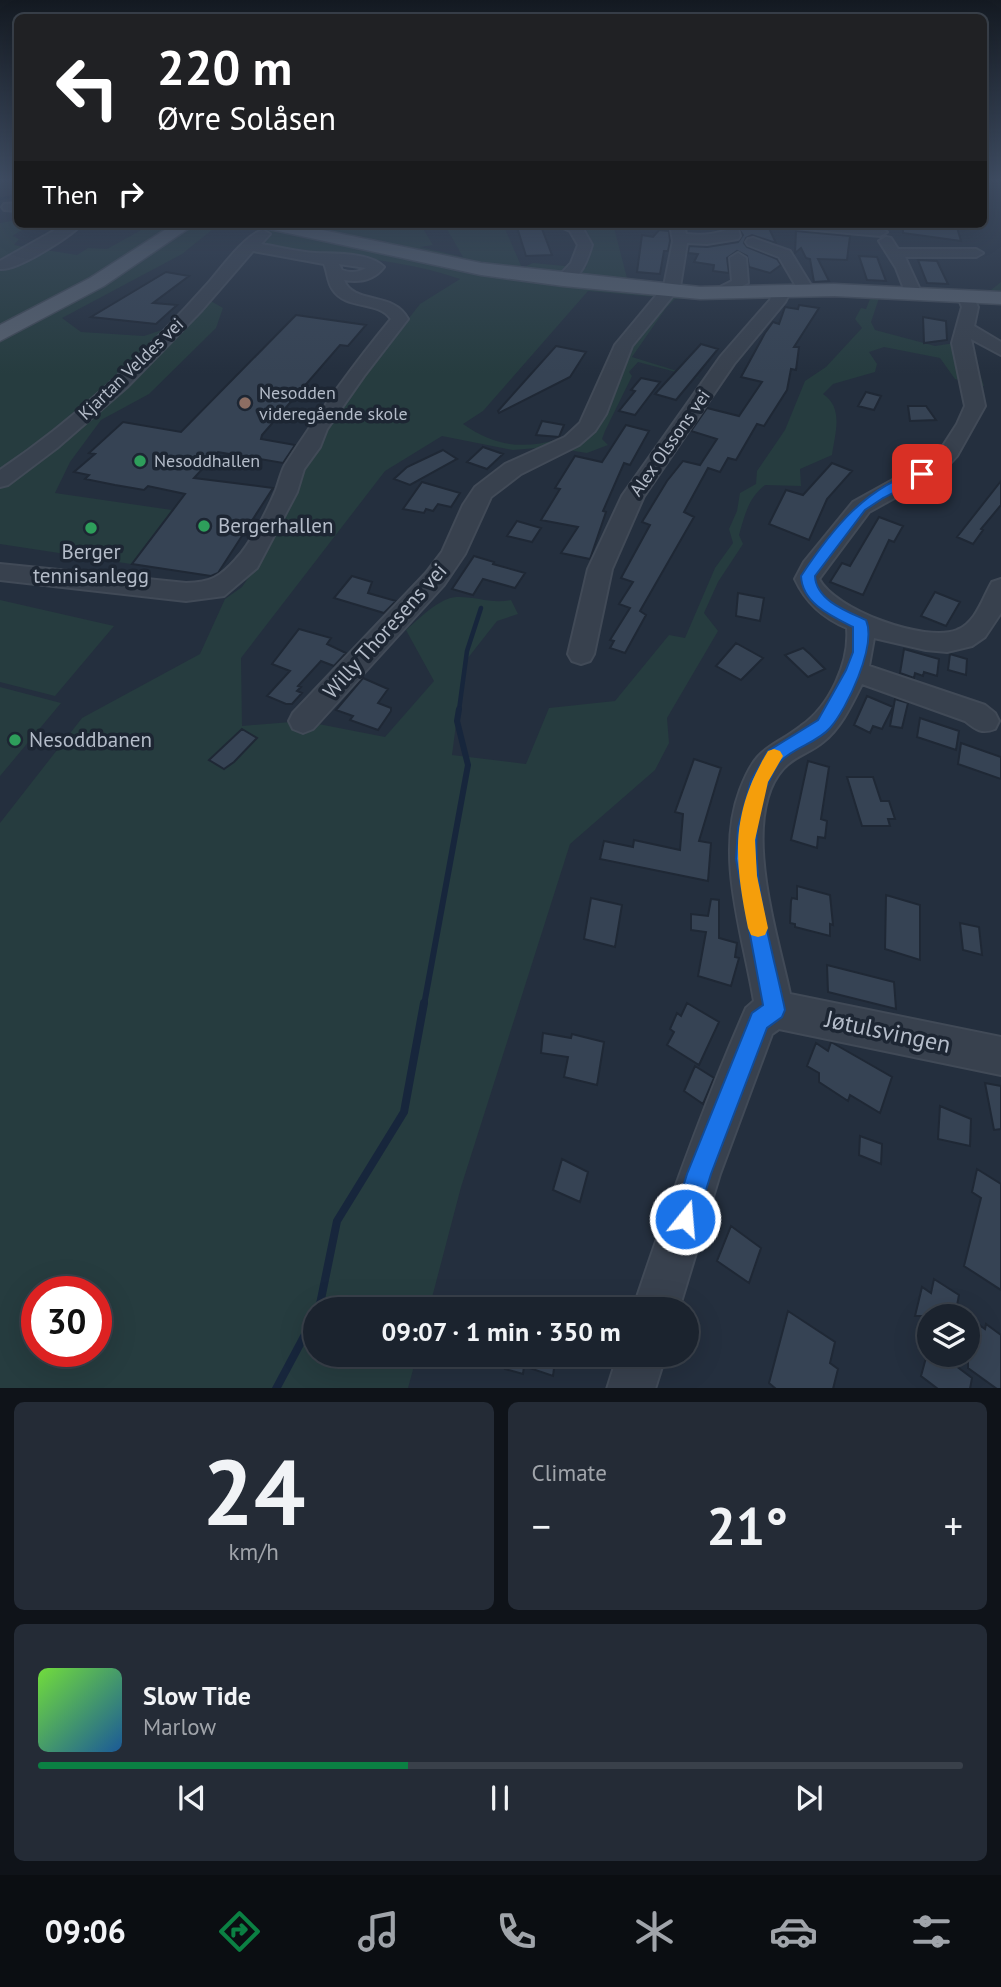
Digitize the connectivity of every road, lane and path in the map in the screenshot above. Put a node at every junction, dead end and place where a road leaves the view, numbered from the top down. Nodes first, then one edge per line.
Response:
1 (45, 244) edge
2 (156, 244) edge
3 (252, 244) edge
4 (363, 244) edge
5 (584, 244) edge
6 (677, 244) edge
7 (757, 244) edge
8 (888, 244) edge
9 (250, 246) junction
10 (895, 253) junction
11 (976, 253) dead end
12 (321, 257) junction
13 (738, 258) dead end
14 (4, 265) dead end
15 (334, 272) junction
16 (574, 276) junction
17 (669, 290) junction
18 (806, 290) junction
19 (779, 291) junction
20 (716, 293) junction
21 (914, 294) junction
22 (966, 297) junction
23 (1001, 298) edge
24 (966, 328) junction
25 (0, 334) edge
26 (1001, 350) edge
27 (0, 480) edge
28 (0, 572) edge
29 (1001, 589) edge
30 (860, 624) junction
31 (580, 654) dead end
32 (854, 671) junction
33 (303, 721) dead end
34 (985, 721) dead end
35 (774, 1010) junction
36 (1001, 1055) edge
37 (660, 1297) edge
38 (638, 1367) edge
39 (631, 1388) edge

1 - 14 street
2 - 25 main road
3 - 9 street, Kjartan Veldes vei
4 - 16 main road
5 - 16 street
6 - 17 street
7 - 18 street
8 - 10 street
9 - 12 street
9 - 27 street, Kjartan Veldes vei
10 - 11 street
10 - 21 street
12 - 15 street
12 - 15 street
13 - 20 street
15 - 28 street
16 - 17 main road
17 - 20 main road
17 - 33 street, Willy Thoresens vei
18 - 19 main road
18 - 21 main road
19 - 20 main road
19 - 31 street, Alex Olssons vei
21 - 22 main road
22 - 23 main road
22 - 24 street
24 - 26 street
24 - 30 street
29 - 30 street
30 - 32 street
32 - 34 street
32 - 35 street
35 - 36 street, Jøtulsvingen
35 - 37 street
38 - 39 street

